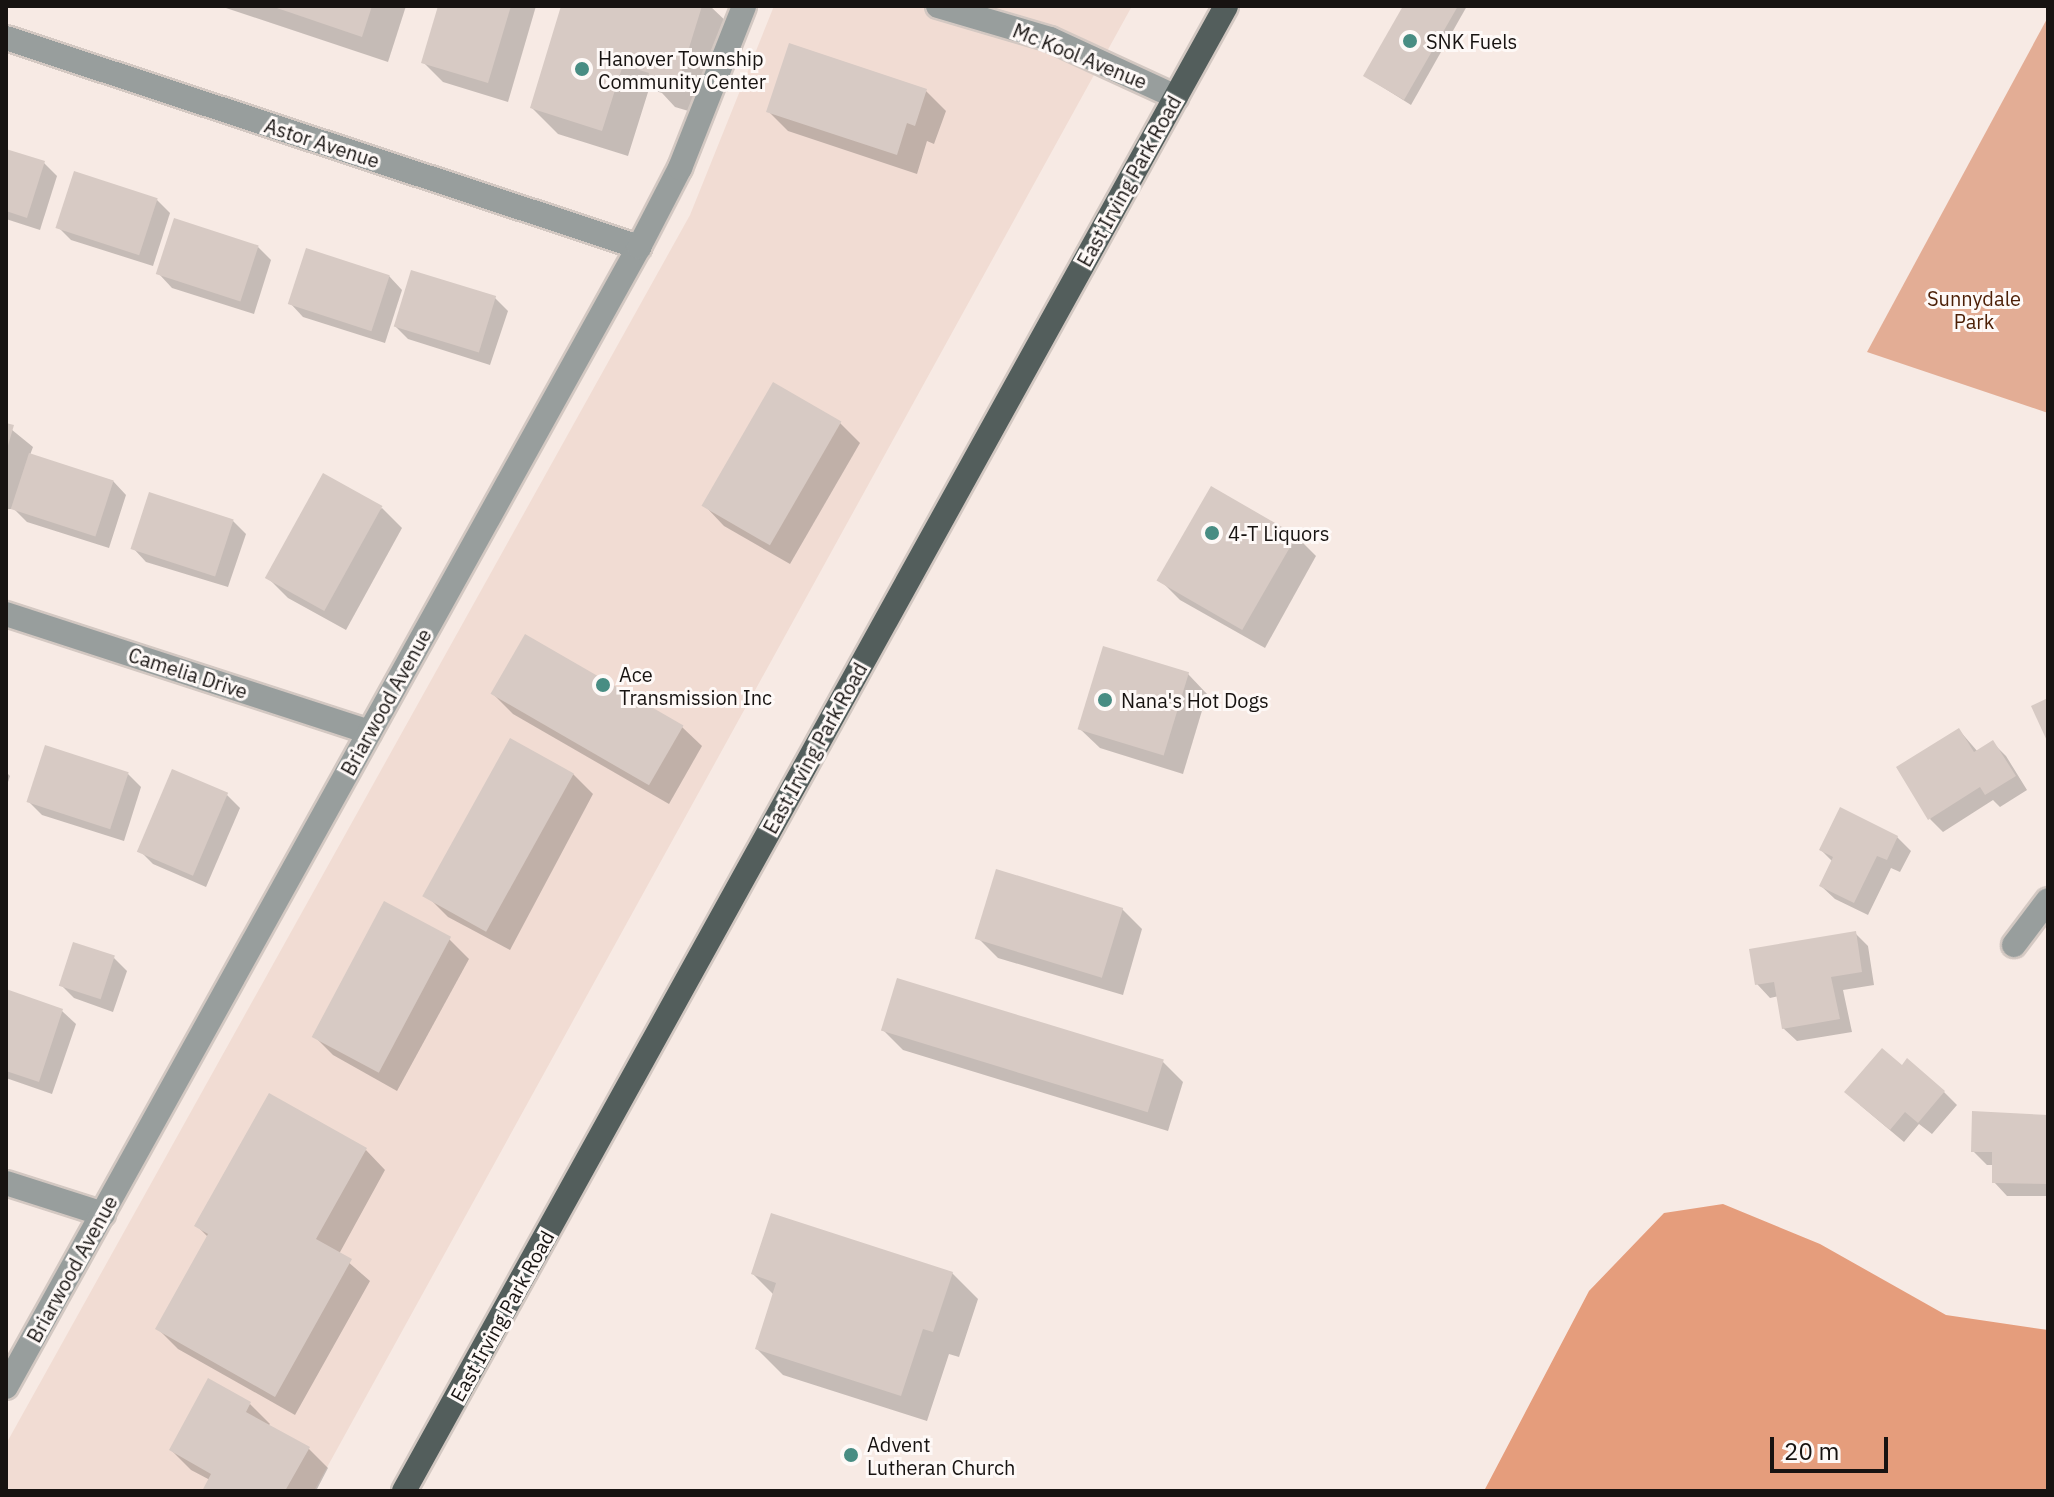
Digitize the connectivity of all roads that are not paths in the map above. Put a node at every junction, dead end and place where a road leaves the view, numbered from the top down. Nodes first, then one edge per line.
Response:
1 (744, 6) edge
2 (938, 6) edge
3 (1226, 6) edge
4 (6, 38) edge
5 (1176, 97) junction
6 (639, 247) junction
7 (6, 614) edge
8 (369, 732) junction
9 (2048, 900) edge
10 (2014, 945) dead end
11 (6, 1183) edge
12 (103, 1214) junction
13 (6, 1387) edge
14 (404, 1491) edge

1 - 6 street, Briarwood Avenue
2 - 5 street, Mc Kool Avenue
3 - 5 main road, East Irving Park Road
4 - 6 street, Astor Avenue
5 - 14 main road, East Irving Park Road
6 - 8 street, Briarwood Avenue
7 - 8 street, Camelia Drive
8 - 12 street, Briarwood Avenue
9 - 10 street
11 - 12 street
12 - 13 street, Briarwood Avenue

